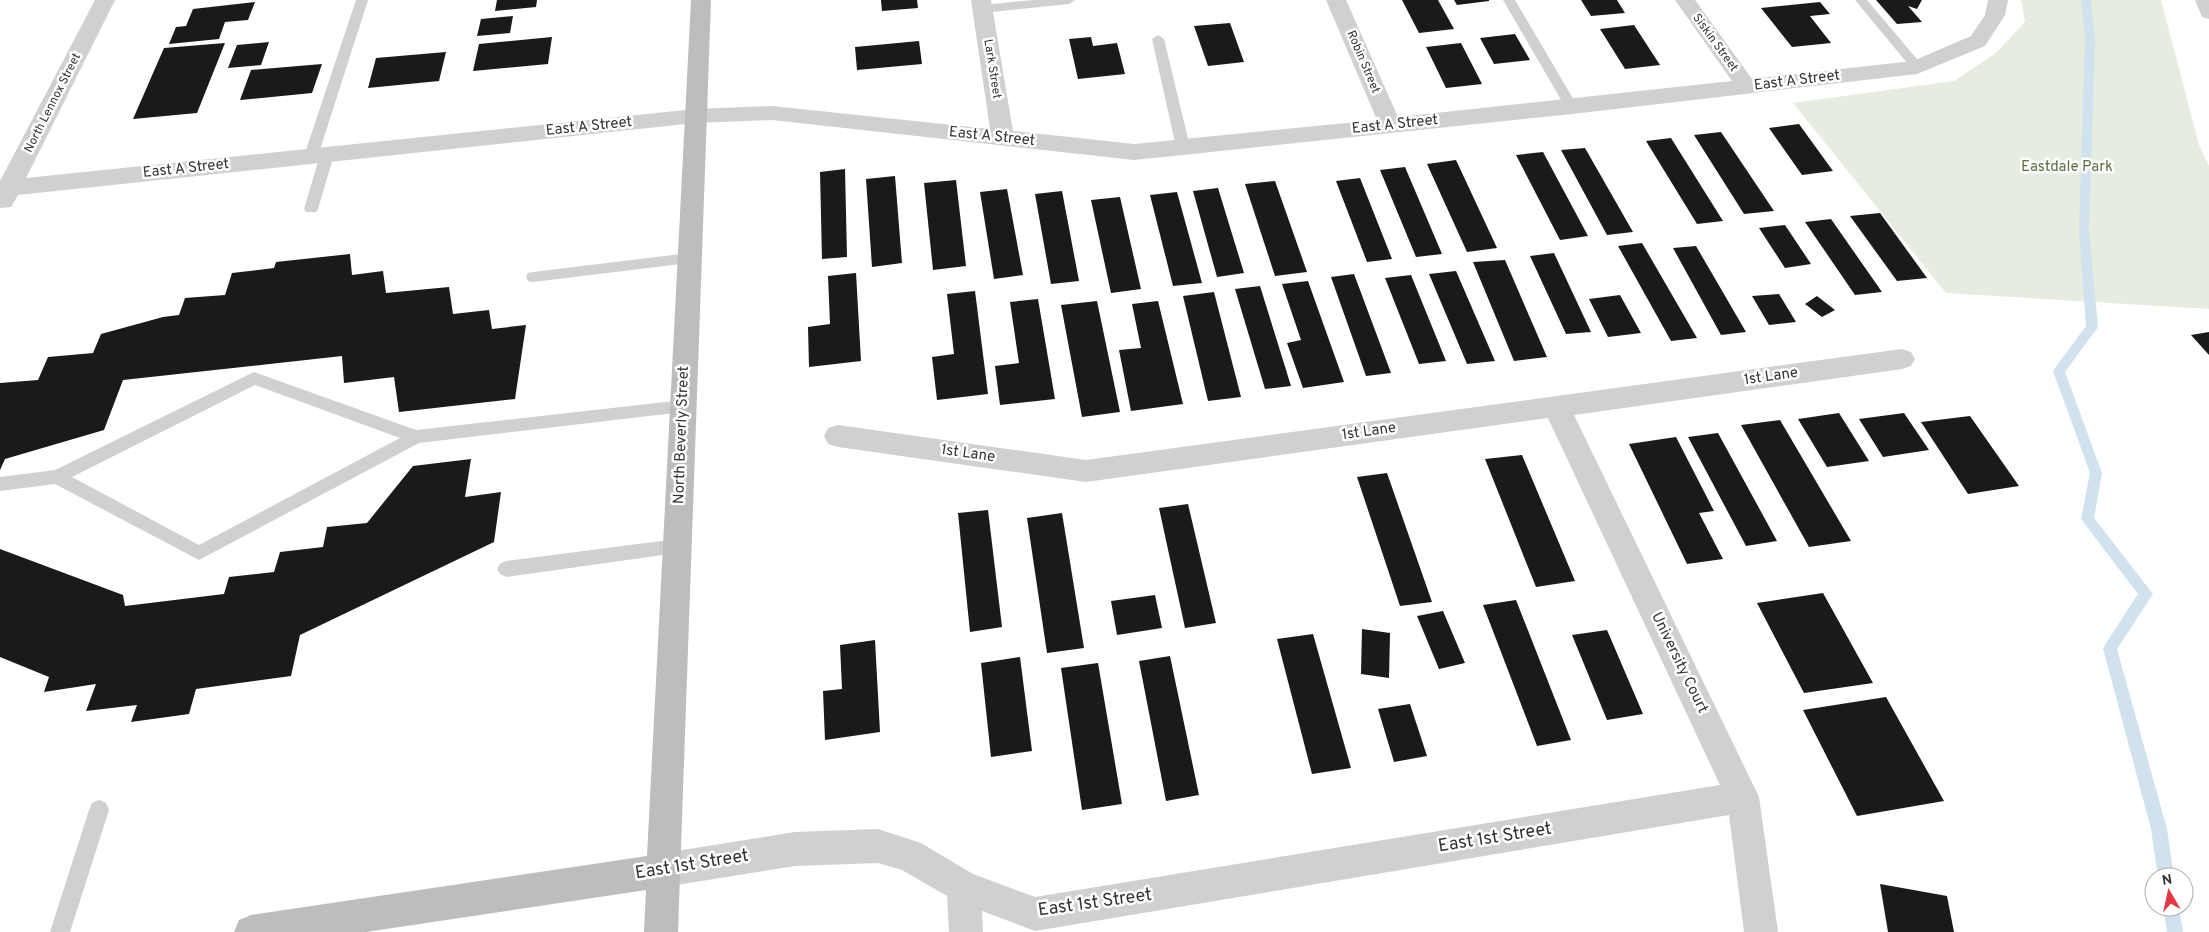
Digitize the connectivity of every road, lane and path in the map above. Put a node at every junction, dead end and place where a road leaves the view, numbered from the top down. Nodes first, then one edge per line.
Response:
1 (105, 0) edge
2 (362, 0) edge
3 (701, 0) edge
4 (1069, 0) edge
5 (1336, 0) edge
6 (1509, 0) edge
7 (1684, 0) edge
8 (1861, 0) edge
9 (1998, 0) edge
10 (2205, 0) edge
11 (982, 4) edge
12 (2209, 13) edge
13 (1158, 39) dead end
14 (1917, 67) junction
15 (1746, 86) junction
16 (1572, 107) junction
17 (695, 116) junction
18 (1390, 125) junction
19 (1003, 138) junction
20 (1183, 147) junction
21 (319, 155) junction
22 (3, 194) edge
23 (311, 208) dead end
24 (689, 258) junction
25 (533, 277) dead end
26 (1902, 359) dead end
27 (683, 406) junction
28 (1556, 406) junction
29 (838, 436) dead end
30 (416, 437) junction
31 (57, 478) junction
32 (0, 484) edge
33 (677, 546) junction
34 (506, 569) dead end
35 (1743, 797) junction
36 (99, 810) dead end
37 (664, 870) junction
38 (963, 887) junction
39 (60, 932) edge
40 (251, 932) edge
41 (661, 932) edge
42 (966, 932) edge
43 (1761, 932) edge

1 - 22 street, North Lennox Street
2 - 21 lane
3 - 17 main road, North Beverly Street
4 - 11 lane
5 - 18 street, Robin Street
6 - 16 lane
7 - 15 street, Siskin Street
8 - 14 lane
9 - 14 street, East A Street
10 - 12 street
11 - 19 street, Lark Street
13 - 20 lane
14 - 15 street, East A Street
15 - 16 street, East A Street
16 - 18 street, East A Street
17 - 19 street, East A Street
17 - 21 street, East A Street
17 - 24 main road, North Beverly Street
18 - 20 street, East A Street
19 - 20 street, East A Street
21 - 22 street, East A Street
21 - 23 lane
24 - 25 lane
24 - 27 main road, North Beverly Street
26 - 28 street, 1st Lane
27 - 30 lane
27 - 33 main road, North Beverly Street
28 - 29 street, 1st Lane
28 - 35 street, University Court
30 - 31 lane
30 - 31 lane
31 - 32 lane
33 - 34 lane
33 - 37 main road, North Beverly Street
35 - 38 street, East 1st Street
35 - 43 street, University Court
36 - 39 lane
37 - 38 street, East 1st Street
37 - 40 main road, East 1st Street
37 - 41 main road, North Beverly Street
38 - 42 street

